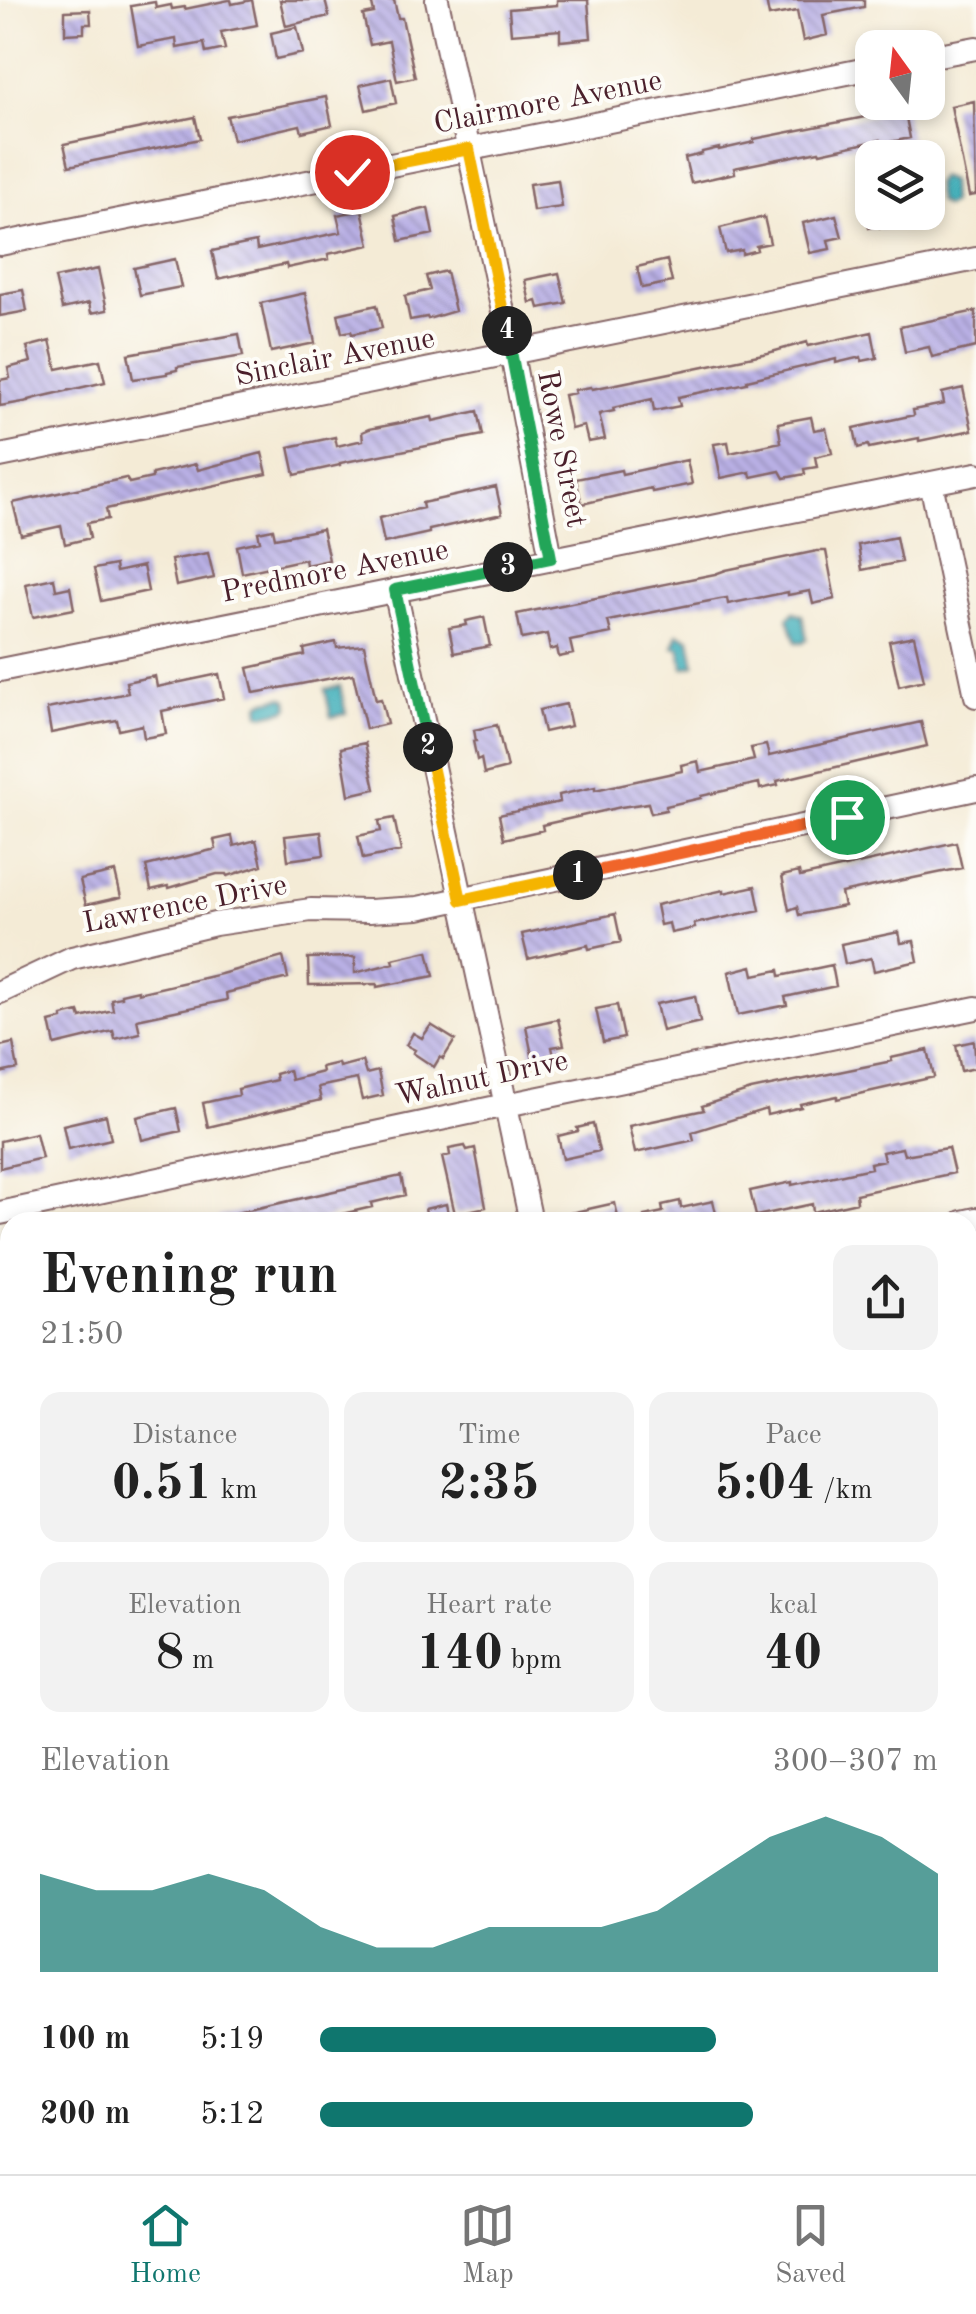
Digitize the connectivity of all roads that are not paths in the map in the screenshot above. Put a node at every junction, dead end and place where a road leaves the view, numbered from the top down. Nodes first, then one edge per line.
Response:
1 (437, 0) edge
2 (976, 48) edge
3 (945, 54) edge
4 (855, 71) edge
5 (469, 149) junction
6 (0, 244) edge
7 (976, 259) edge
8 (512, 354) junction
9 (0, 456) edge
10 (976, 474) edge
11 (931, 484) junction
12 (551, 558) junction
13 (395, 590) junction
14 (0, 670) edge
15 (976, 696) edge
16 (976, 789) edge
17 (461, 900) junction
18 (0, 992) edge
19 (976, 1008) edge
20 (506, 1104) junction
21 (5, 1212) edge
22 (529, 1212) edge

1 - 5 street, Rowe Street
2 - 3 street
4 - 5 street, Clairmore Avenue
5 - 6 street, Clairmore Avenue
5 - 8 street, Rowe Street
7 - 8 street, Sinclair Avenue
8 - 9 street, Sinclair Avenue
8 - 12 street, Rowe Street
10 - 11 street, Predmore Avenue
11 - 12 street, Predmore Avenue
11 - 15 street
12 - 13 street, Predmore Avenue
13 - 14 street, Predmore Avenue
13 - 17 street
16 - 17 street, Lawrence Drive
17 - 18 street, Lawrence Drive
17 - 20 street
19 - 20 street, Walnut Drive
20 - 21 street, Walnut Drive
20 - 22 street

